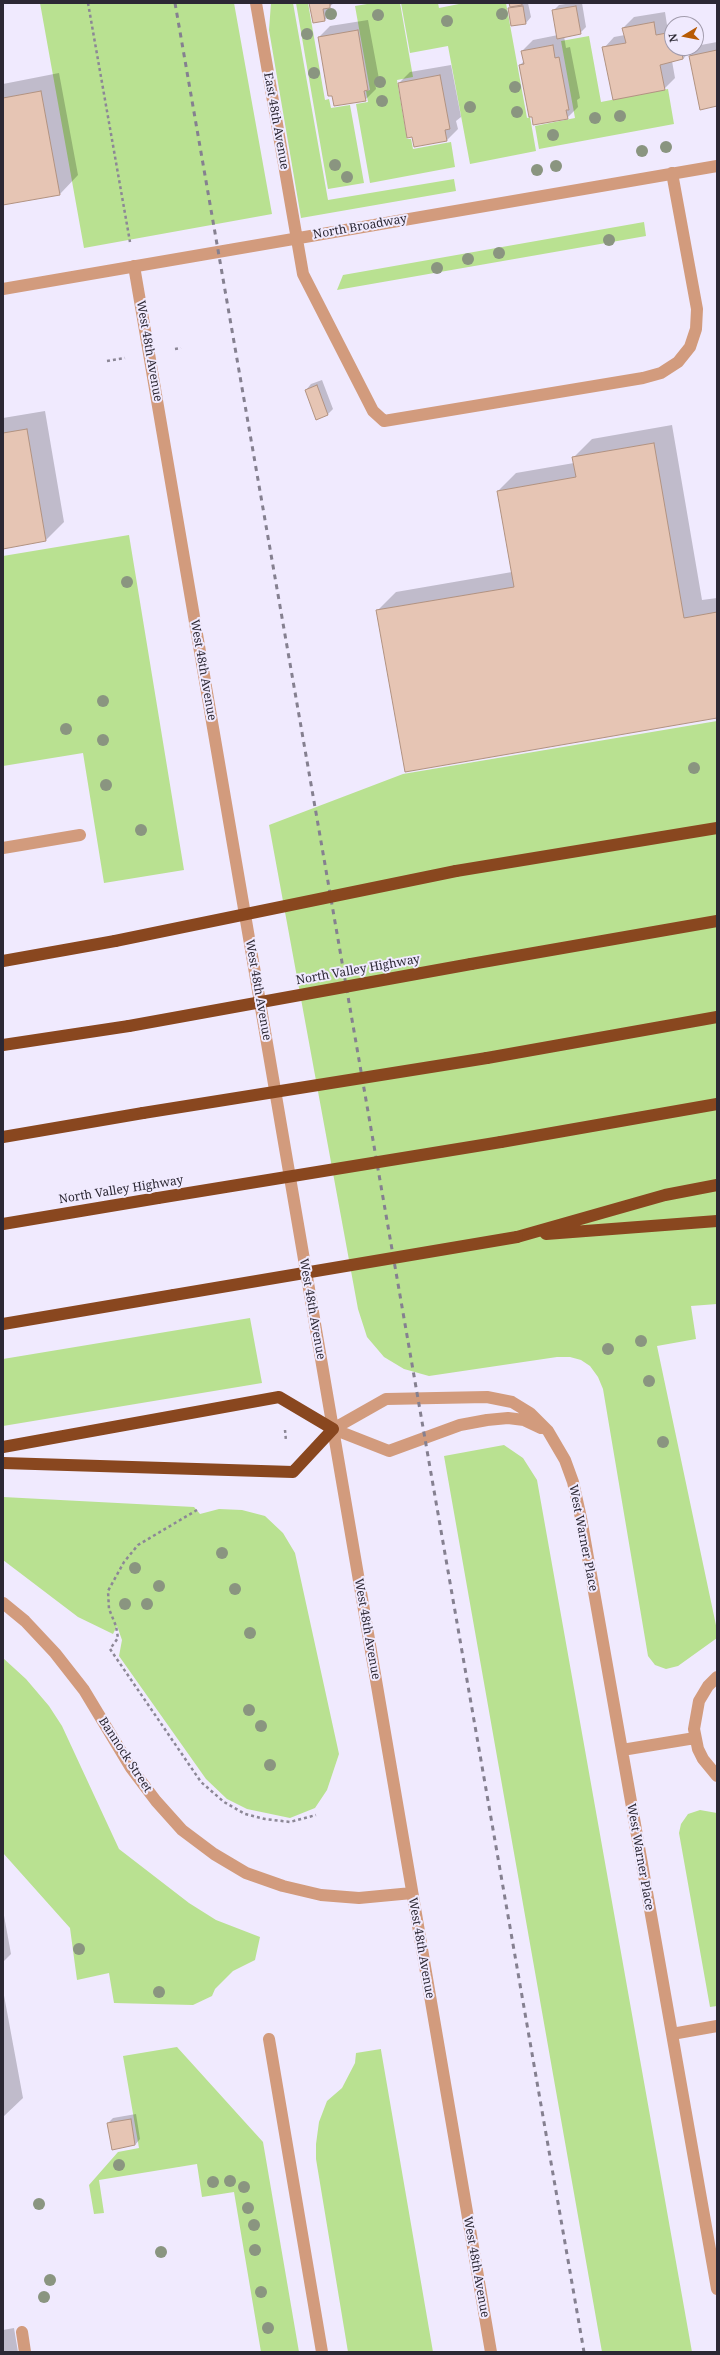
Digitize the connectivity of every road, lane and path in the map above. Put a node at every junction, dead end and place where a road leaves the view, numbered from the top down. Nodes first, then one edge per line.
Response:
1 (88, 3) edge
2 (256, 3) edge
3 (717, 166) edge
4 (672, 173) junction
5 (296, 238) junction
6 (134, 266) junction
7 (3, 289) edge
8 (717, 828) edge
9 (80, 835) dead end
10 (3, 848) edge
11 (717, 920) edge
12 (3, 961) edge
13 (717, 1017) edge
14 (3, 1045) edge
15 (717, 1104) edge
16 (3, 1136) edge
17 (717, 1185) edge
18 (717, 1221) edge
19 (3, 1224) edge
20 (517, 1237) junction
21 (3, 1324) edge
22 (333, 1429) junction
23 (548, 1431) junction
24 (3, 1447) edge
25 (3, 1463) edge
26 (197, 1510) dead end
27 (3, 1603) edge
28 (717, 1677) edge
29 (694, 1738) junction
30 (622, 1750) junction
31 (717, 1776) edge
32 (316, 1815) dead end
33 (412, 1893) junction
34 (717, 2026) edge
35 (672, 2034) junction
36 (269, 2039) dead end
37 (717, 2288) edge
38 (22, 2332) dead end
39 (25, 2352) edge
40 (322, 2352) edge
41 (491, 2352) edge

1 - 6 path
2 - 5 street, East 48th Avenue
3 - 4 street, North Broadway
4 - 5 street, North Broadway
4 - 5 street, East 48th Avenue
5 - 6 street, North Broadway
6 - 7 street, North Broadway
6 - 22 street, West 48th Avenue
8 - 12 highway, bridge
9 - 10 street
11 - 14 highway, North Valley Highway, bridge
13 - 16 highway, bridge
15 - 19 highway, North Valley Highway, bridge
17 - 20 highway
18 - 20 highway
20 - 21 highway, bridge
22 - 23 street
22 - 23 street, West Warner Place
22 - 24 highway
22 - 25 highway
22 - 33 street, West 48th Avenue
23 - 30 street, West Warner Place
26 - 32 path
27 - 33 street, Bannock Street
28 - 29 street
29 - 30 street
29 - 31 street
30 - 35 street, West Warner Place
33 - 41 street, West 48th Avenue
34 - 35 street
35 - 37 street, West Warner Place
36 - 40 street
38 - 39 street

